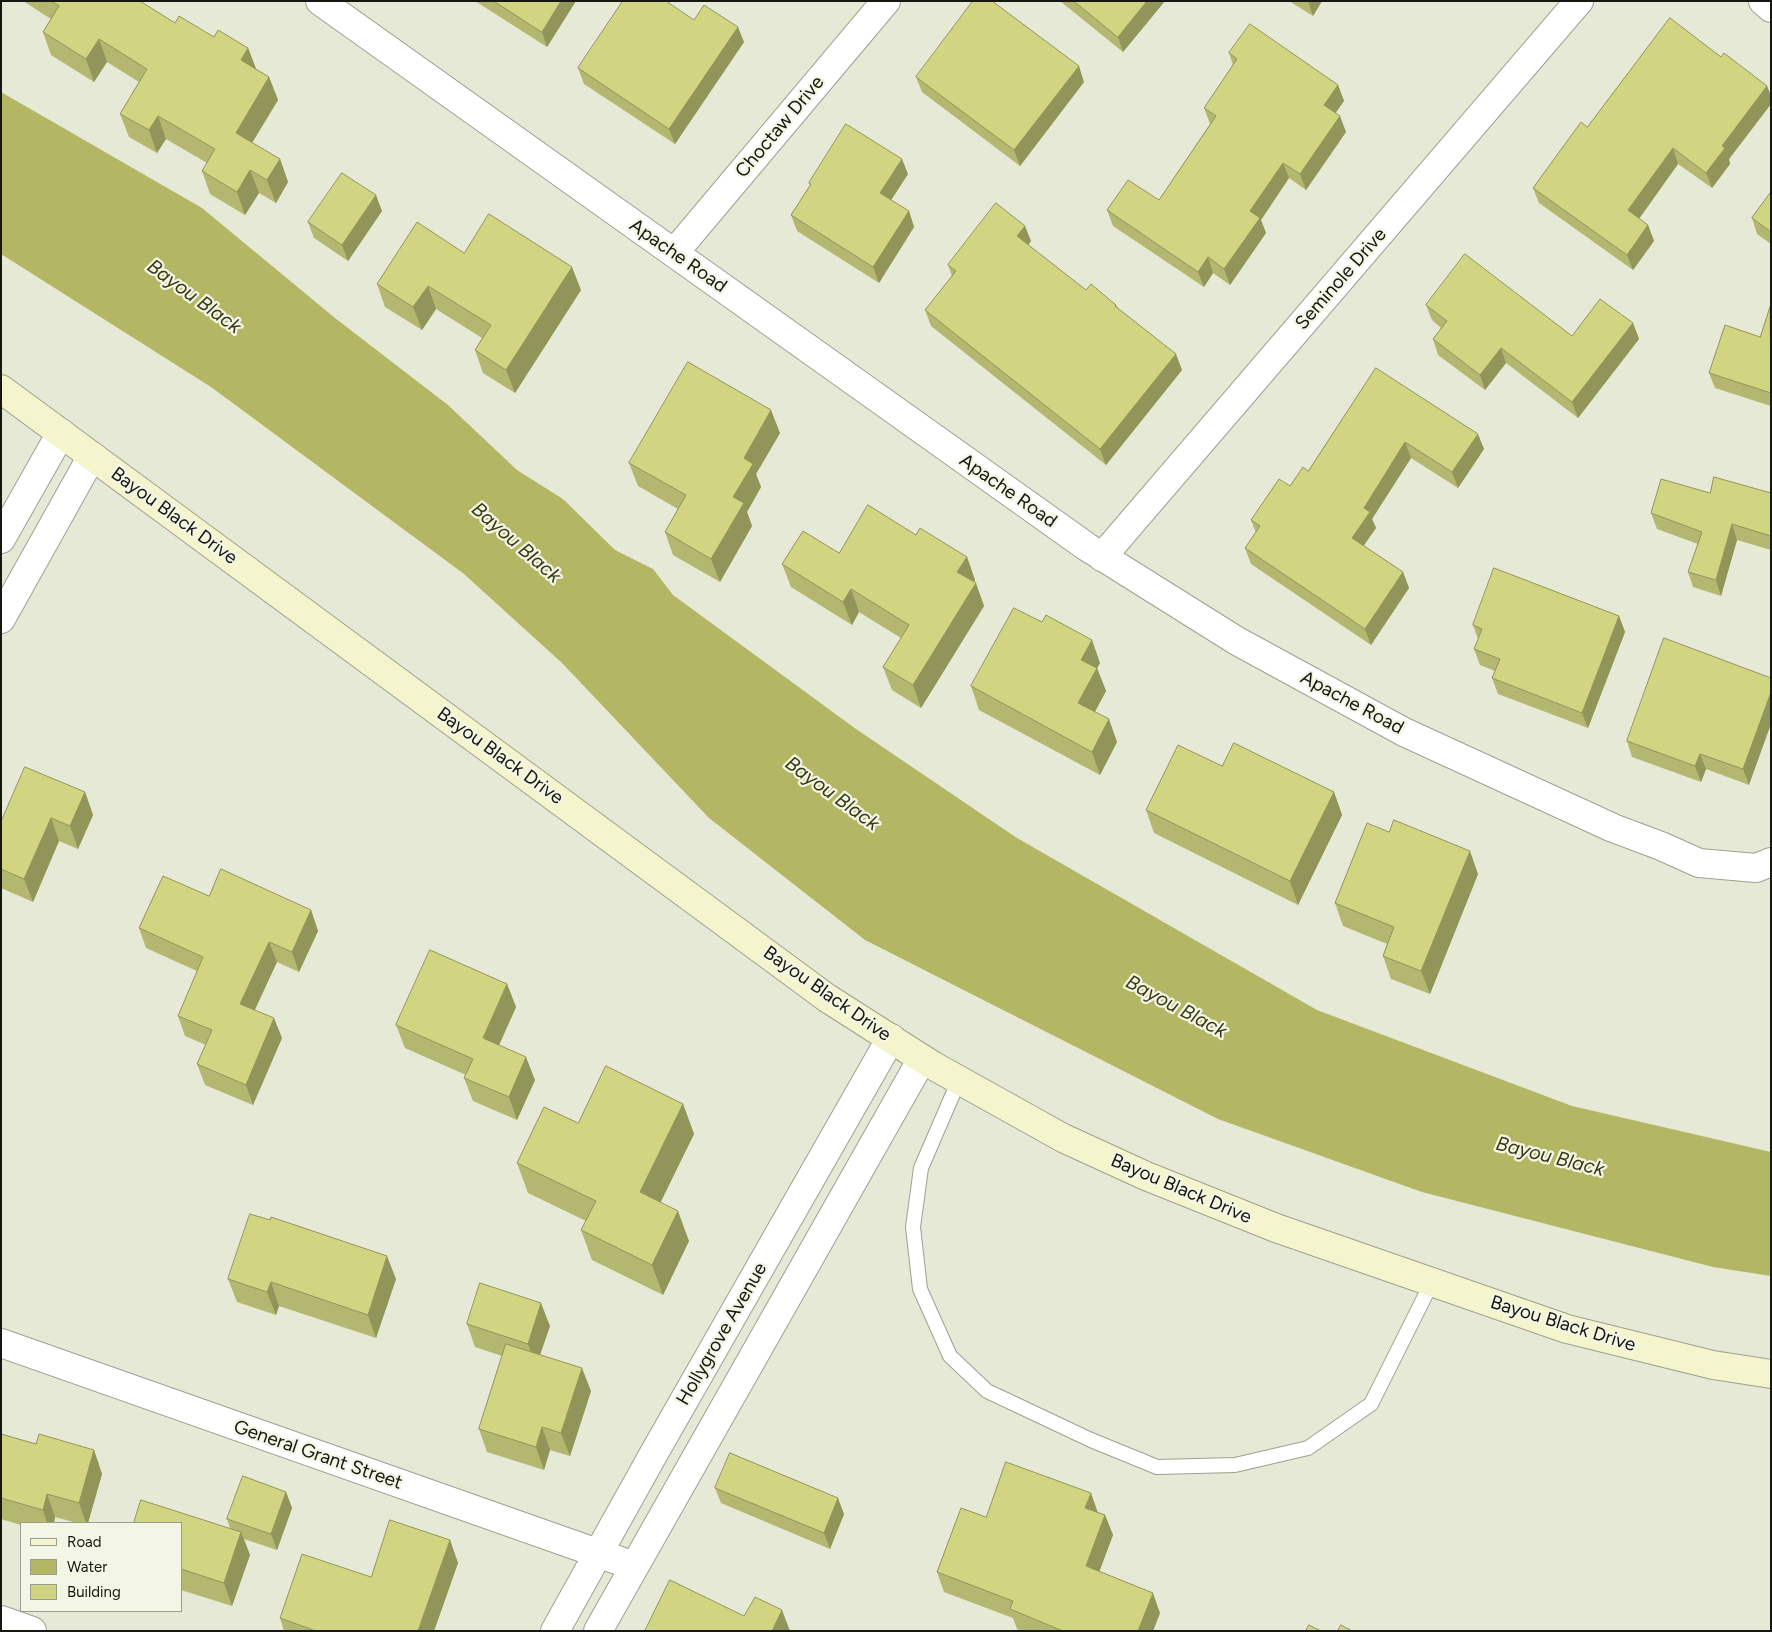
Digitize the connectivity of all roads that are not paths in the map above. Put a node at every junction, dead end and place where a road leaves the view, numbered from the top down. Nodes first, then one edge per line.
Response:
1 (320, 1) edge
2 (886, 1) edge
3 (1579, 1) edge
4 (1762, 1) edge
5 (1771, 8) edge
6 (674, 253) junction
7 (1, 389) edge
8 (61, 433) junction
9 (92, 456) junction
10 (1, 539) edge
11 (1102, 557) junction
12 (1, 619) edge
13 (1764, 865) edge
14 (891, 1038) junction
15 (922, 1059) junction
16 (959, 1080) junction
17 (1432, 1282) junction
18 (1, 1344) edge
19 (1771, 1374) edge
20 (599, 1554) junction
21 (634, 1566) junction
22 (1, 1620) edge
23 (32, 1631) edge
24 (556, 1631) edge
25 (598, 1631) edge

1 - 6 street, Apache Road
2 - 6 street, Choctaw Drive
3 - 11 street, Seminole Drive
4 - 5 street
6 - 11 street, Apache Road
7 - 8 main road, Bayou Black Drive
8 - 9 main road, Bayou Black Drive
8 - 10 street
9 - 12 street
9 - 14 main road, Bayou Black Drive
11 - 13 street, Apache Road
14 - 15 main road, Bayou Black Drive
14 - 20 street, Hollygrove Avenue
15 - 16 main road, Bayou Black Drive
15 - 21 street, Hollygrove Avenue
16 - 17 main road, Bayou Black Drive
16 - 17 lane
17 - 19 main road, Bayou Black Drive
18 - 20 street, General Grant Street
20 - 21 street, General Grant Street
20 - 24 street, Hollygrove Avenue
21 - 25 street, Hollygrove Avenue
22 - 23 street

